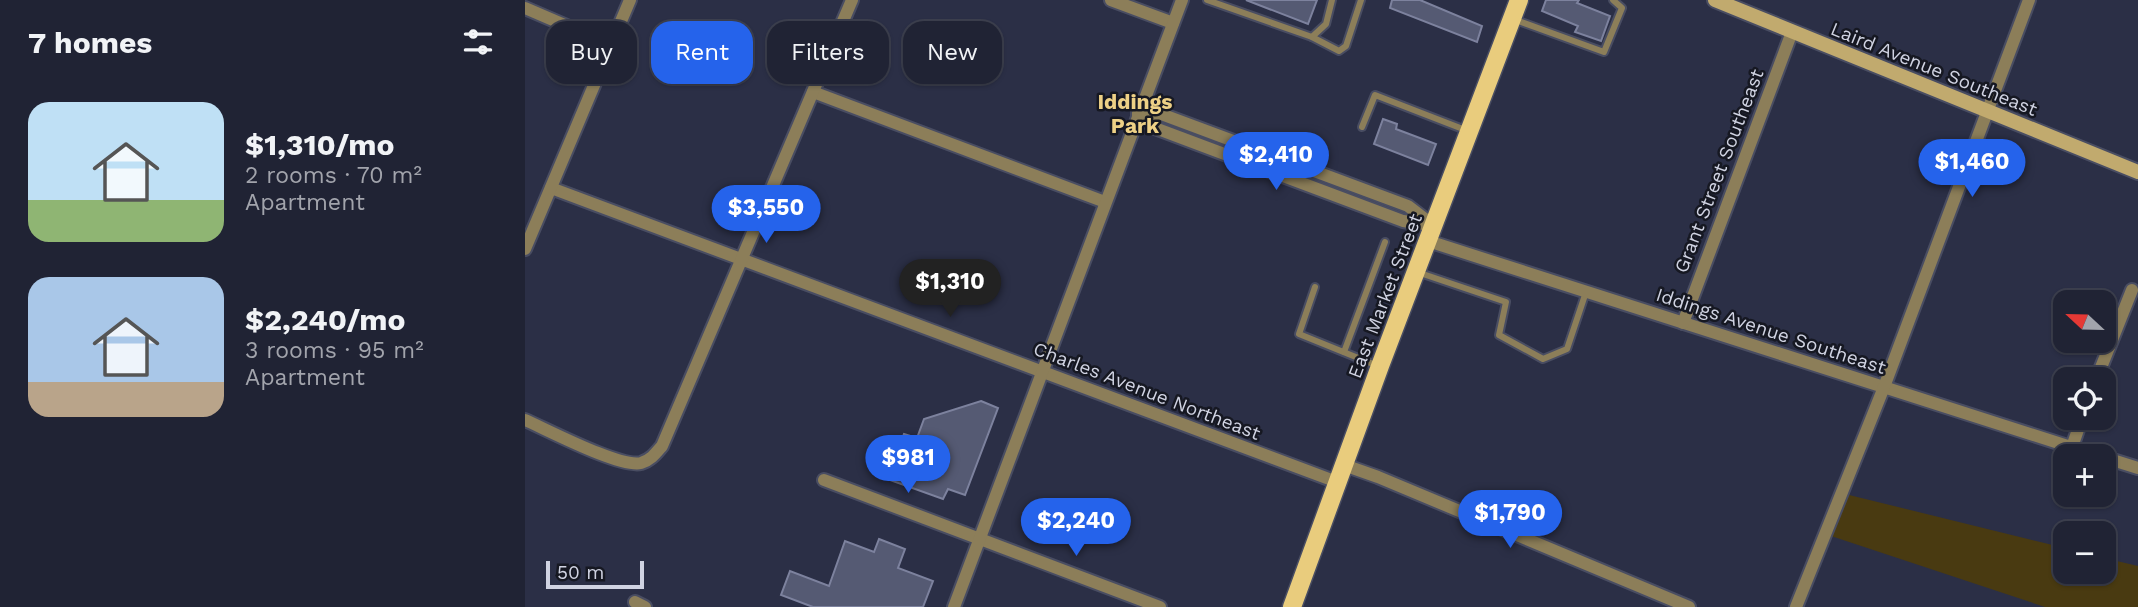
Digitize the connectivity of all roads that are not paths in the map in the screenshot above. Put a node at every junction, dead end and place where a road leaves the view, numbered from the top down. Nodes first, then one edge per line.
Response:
1 (630, 0) edge
2 (852, 0) edge
3 (1111, 0) edge
4 (1182, 0) edge
5 (1207, 0) edge
6 (1332, 0) edge
7 (1361, 0) edge
8 (1519, 0) edge
9 (1613, 0) edge
10 (1715, 0) edge
11 (2029, 0) edge
12 (525, 8) edge
13 (1512, 18) junction
14 (555, 21) edge
15 (621, 21) edge
16 (1173, 23) junction
17 (1792, 32) junction
18 (1312, 37) junction
19 (595, 84) edge
20 (813, 92) junction
21 (1987, 111) junction
22 (1138, 114) junction
23 (1362, 128) dead end
24 (1469, 132) junction
25 (2138, 172) edge
26 (551, 188) junction
27 (1105, 202) junction
28 (1431, 233) junction
29 (1385, 242) dead end
30 (525, 248) edge
31 (741, 260) junction
32 (1416, 272) junction
33 (1315, 287) dead end
34 (2131, 289) dead end
35 (1586, 292) junction
36 (1683, 323) junction
37 (1344, 352) junction
38 (1380, 366) junction
39 (2101, 367) edge
40 (1041, 372) junction
41 (1884, 387) junction
42 (525, 420) edge
43 (2063, 444) edge
44 (2116, 461) edge
45 (1344, 465) junction
46 (2138, 468) edge
47 (824, 480) dead end
48 (1337, 482) junction
49 (979, 540) junction
50 (954, 607) edge
51 (1160, 607) edge
52 (1292, 607) edge
53 (1689, 607) edge
54 (1796, 607) edge

1 - 15 street
2 - 20 street
3 - 16 street
4 - 16 street
5 - 18 lane
6 - 18 lane
7 - 18 lane
8 - 13 main road, East Market Street
9 - 13 lane
10 - 17 street, Laird Avenue Southeast
11 - 21 street
12 - 14 street
13 - 24 main road, East Market Street
16 - 22 street
17 - 21 street, Laird Avenue Southeast
17 - 36 street, Grant Street Southeast
19 - 26 street
20 - 27 street
20 - 31 street
21 - 25 street, Laird Avenue Southeast
21 - 41 street
22 - 27 street
22 - 28 street, Iddings Avenue Southeast
23 - 24 lane
24 - 28 main road, East Market Street
26 - 30 street
26 - 31 street, Charles Avenue Northeast
27 - 40 street
28 - 32 main road, East Market Street
28 - 35 street, Iddings Avenue Southeast
29 - 37 lane
31 - 40 street, Charles Avenue Northeast
31 - 42 street
32 - 35 lane
32 - 38 main road, East Market Street
33 - 37 lane
34 - 39 street
35 - 36 street, Iddings Avenue Southeast
36 - 41 street, Iddings Avenue Southeast
37 - 38 lane
38 - 45 main road, East Market Street
40 - 48 street, Charles Avenue Northeast
40 - 49 street
41 - 43 street, Iddings Avenue Southeast
41 - 54 street
44 - 46 street, Iddings Avenue Southeast
45 - 48 main road, East Market Street
45 - 53 street
47 - 49 street
48 - 52 main road, East Market Street
49 - 50 street
49 - 51 street

